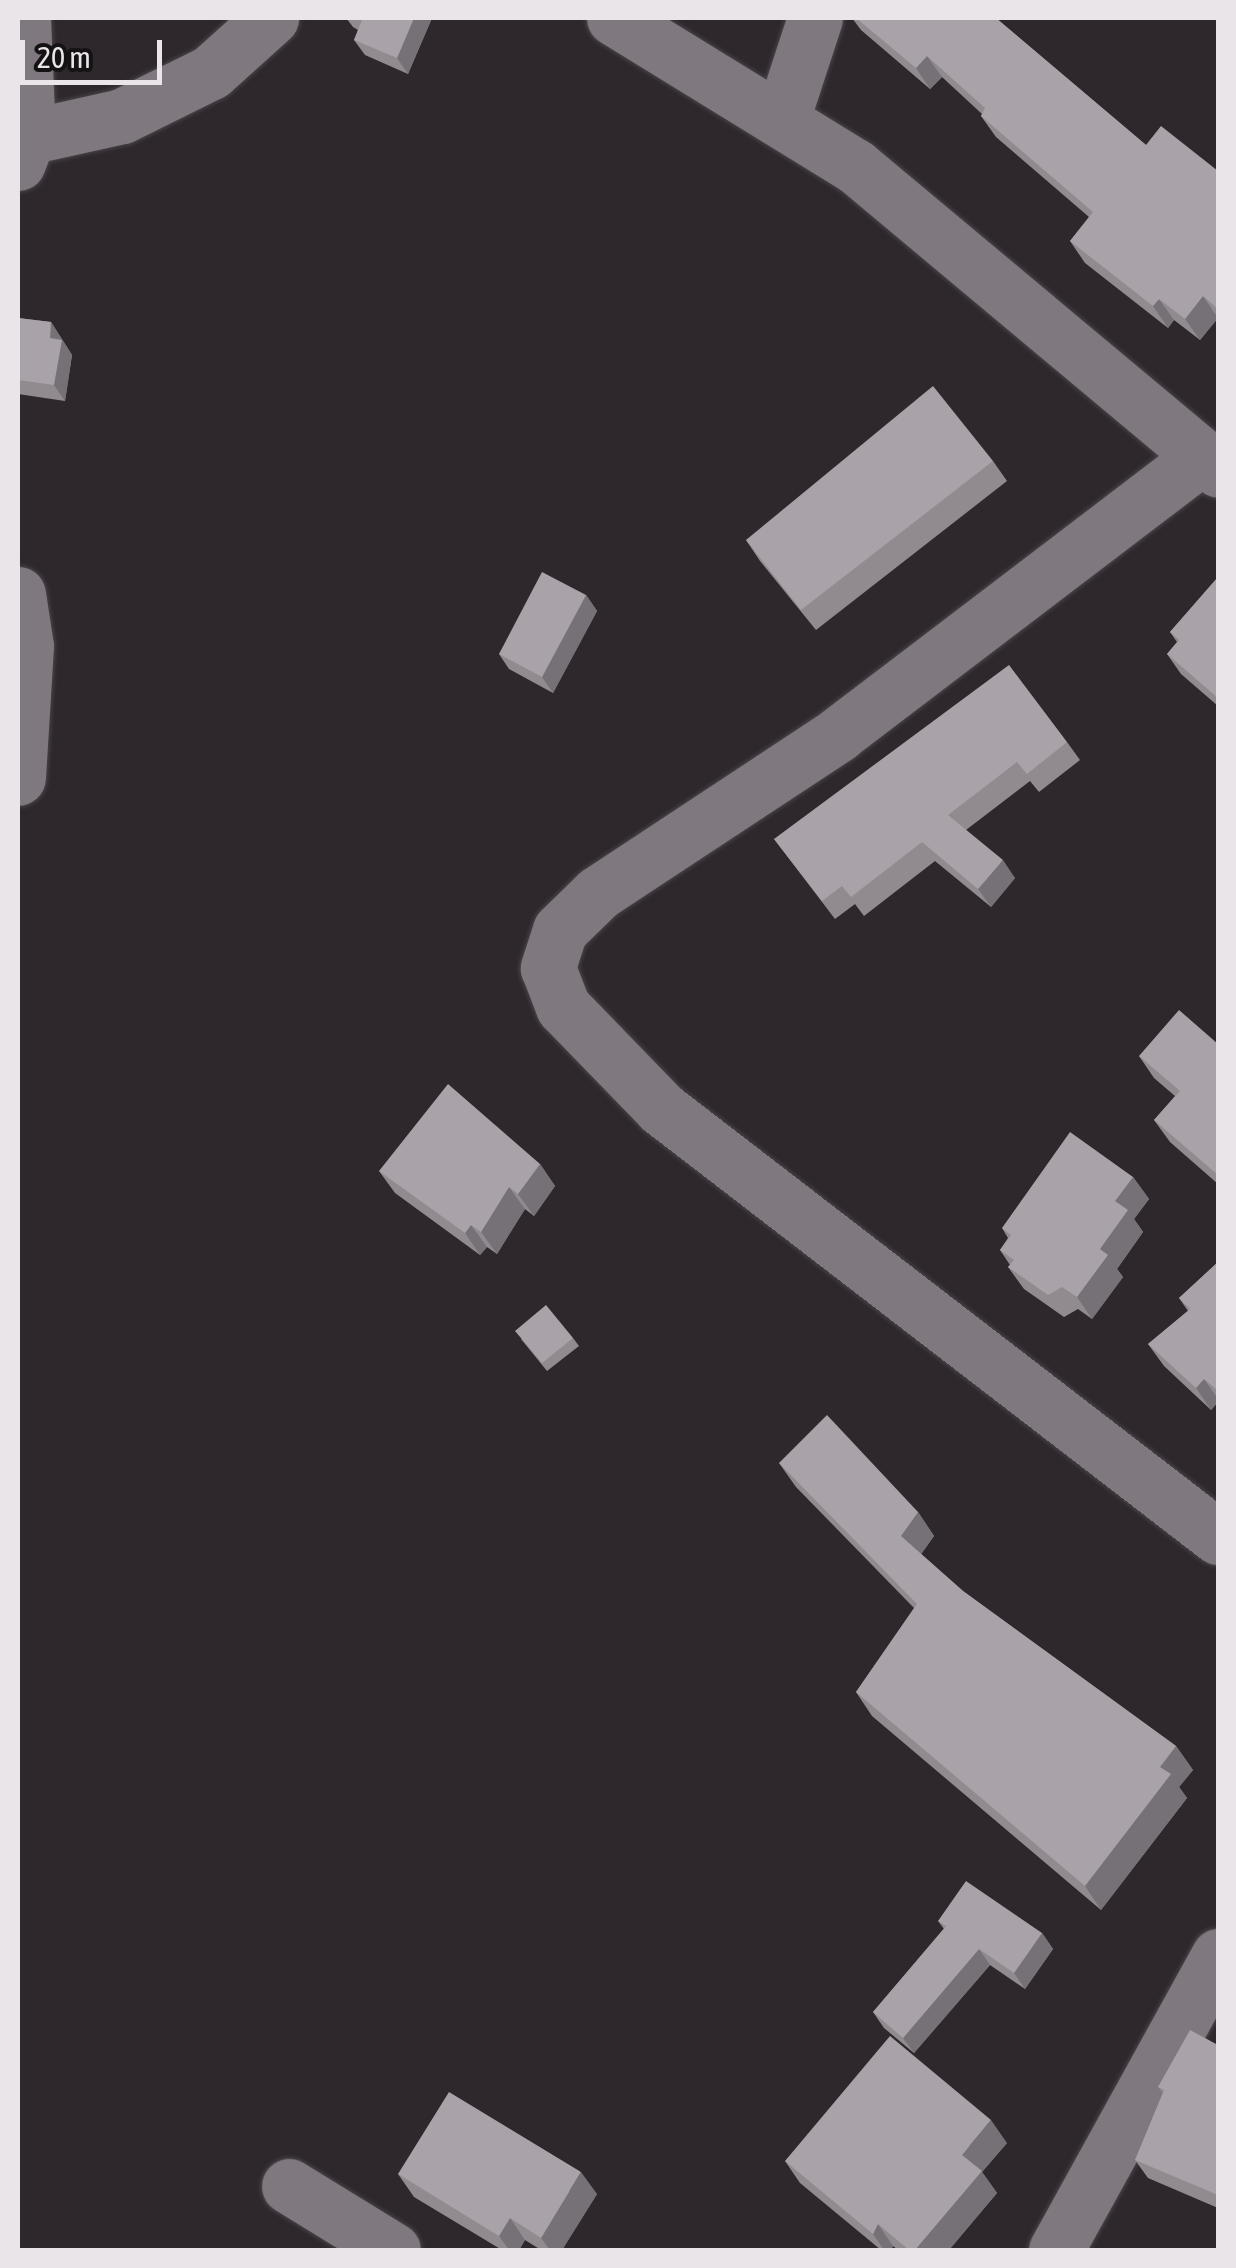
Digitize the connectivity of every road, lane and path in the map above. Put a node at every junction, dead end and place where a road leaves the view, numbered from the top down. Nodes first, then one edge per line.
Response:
1 (23, 18) edge
2 (271, 18) edge
3 (614, 18) edge
4 (815, 18) edge
5 (782, 119) junction
6 (23, 150) edge
7 (1210, 464) edge
8 (18, 594) edge
9 (18, 778) edge
10 (1218, 1537) edge
11 (1218, 1956) edge
12 (289, 2186) dead end
13 (393, 2250) edge
14 (1056, 2250) edge

1 - 6 street
2 - 6 street
3 - 5 street
4 - 5 street
5 - 7 street
7 - 10 street
8 - 9 street
11 - 14 street
12 - 13 street

